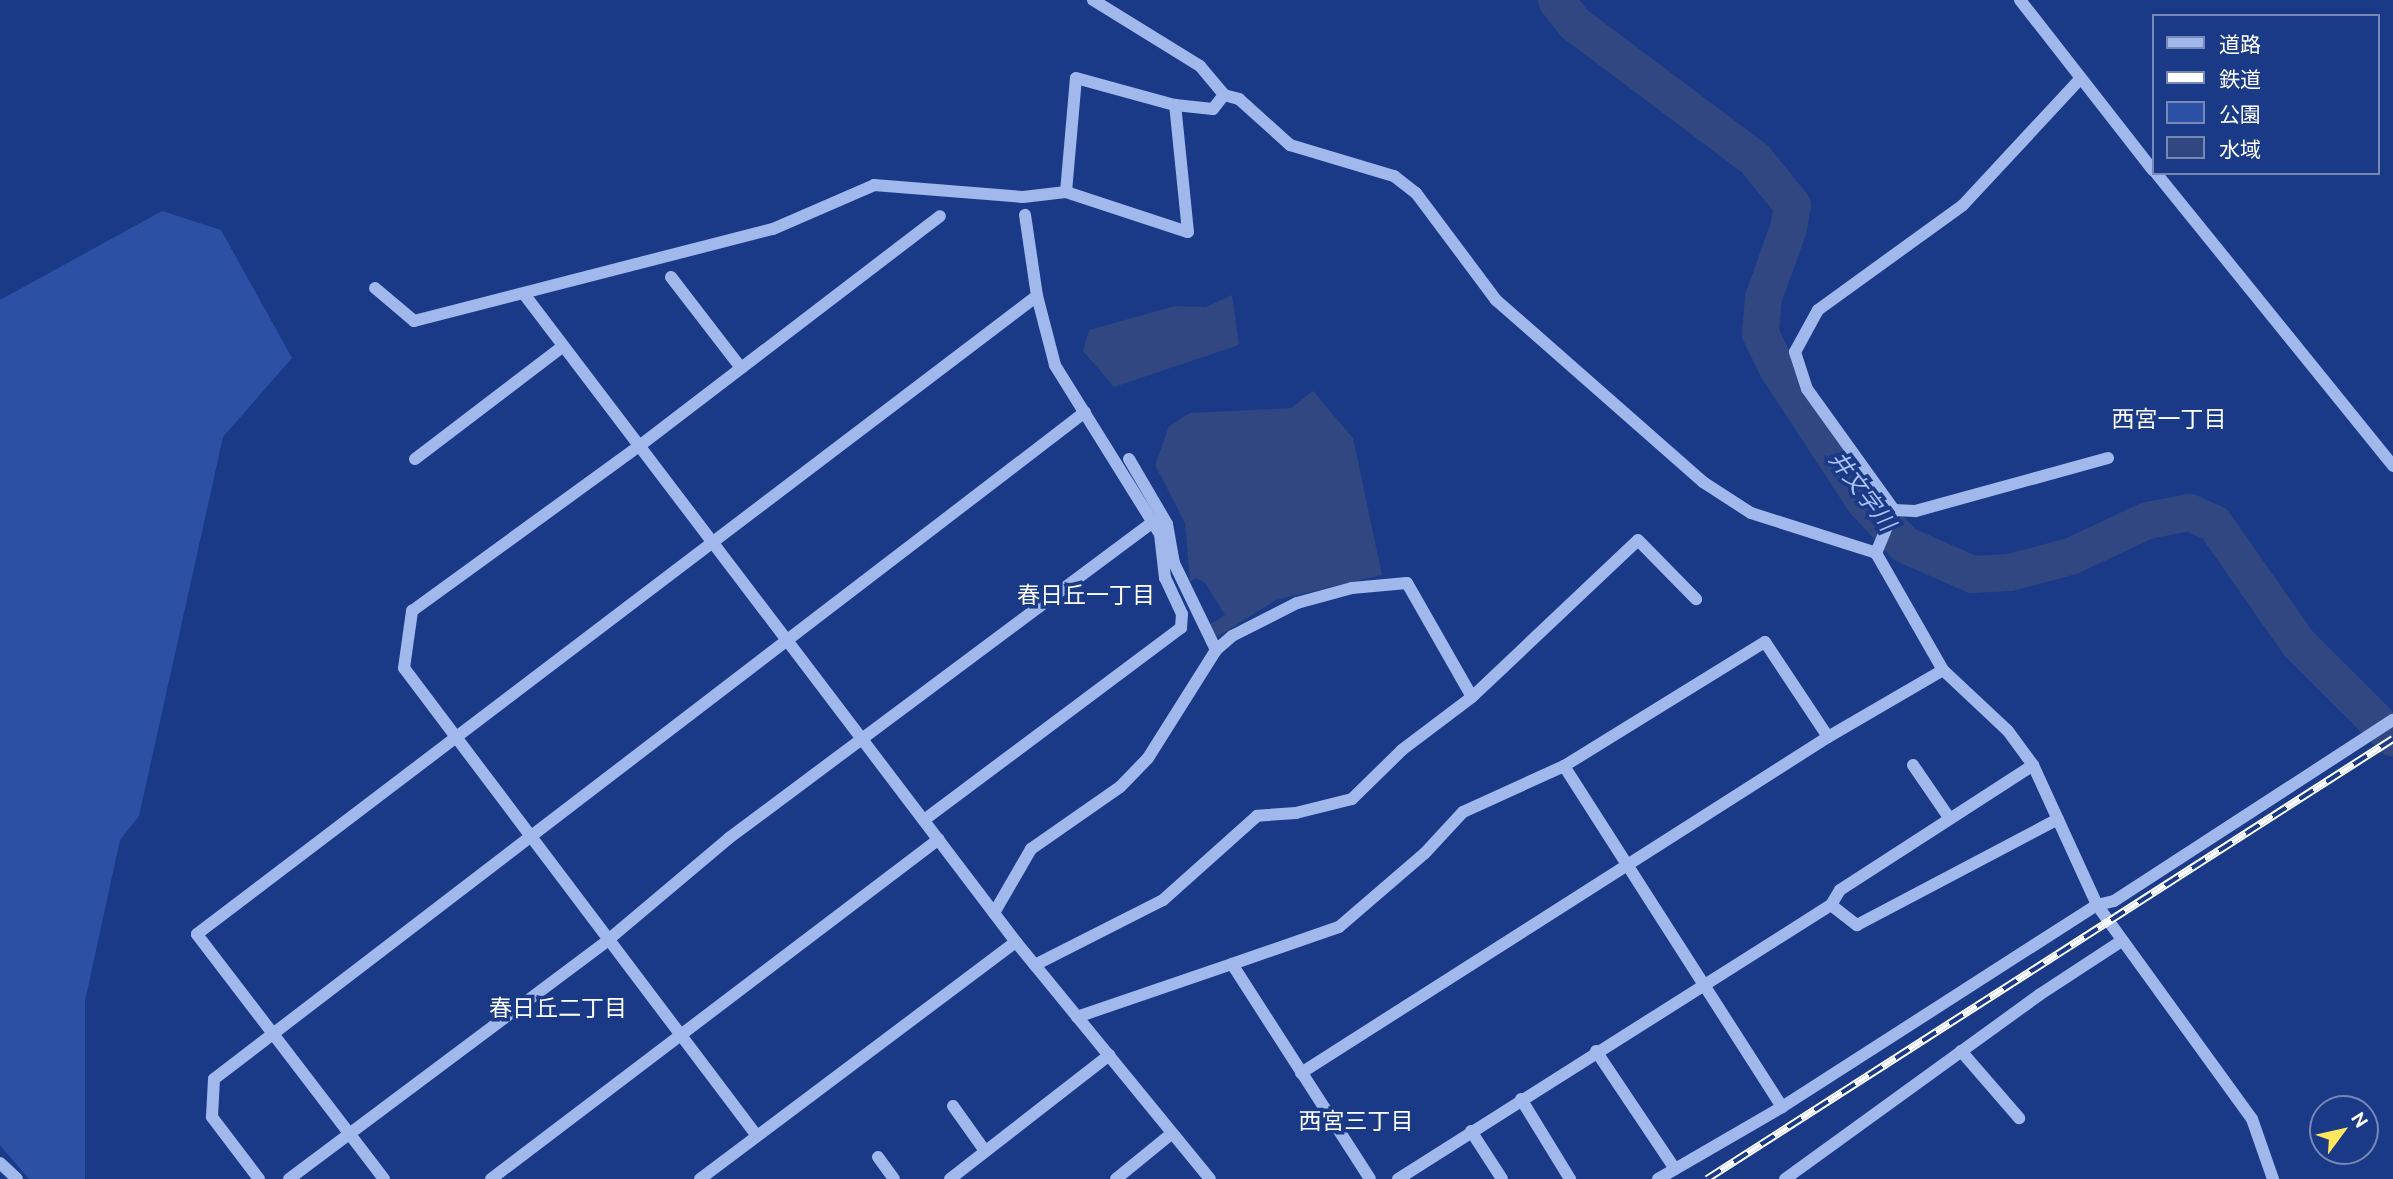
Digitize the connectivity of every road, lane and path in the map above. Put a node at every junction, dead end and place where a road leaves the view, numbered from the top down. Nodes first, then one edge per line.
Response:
1 (1093, 0) edge
2 (2020, 0) edge
3 (2080, 79) junction
4 (1224, 94) junction
5 (1175, 104) junction
6 (2152, 168) edge
7 (2157, 175) edge
8 (1066, 192) junction
9 (1026, 215) dead end
10 (940, 216) dead end
11 (671, 277) dead end
12 (375, 288) dead end
13 (524, 294) junction
14 (1037, 296) junction
15 (562, 346) junction
16 (741, 368) junction
17 (1085, 412) junction
18 (638, 447) junction
19 (2108, 458) dead end
20 (415, 459) dead end
21 (1129, 459) dead end
22 (2393, 466) edge
23 (1890, 513) junction
24 (1153, 522) junction
25 (711, 542) junction
26 (1877, 546) junction
27 (1696, 599) dead end
28 (786, 641) junction
29 (1216, 650) junction
30 (1943, 670) junction
31 (1472, 697) junction
32 (2393, 720) edge
33 (454, 736) junction
34 (1828, 737) junction
35 (864, 739) junction
36 (1913, 765) dead end
37 (2033, 765) junction
38 (1564, 766) junction
39 (2058, 818) junction
40 (1950, 819) junction
41 (924, 820) junction
42 (530, 837) junction
43 (939, 839) junction
44 (1629, 866) junction
45 (1831, 905) junction
46 (2097, 905) junction
47 (994, 913) junction
48 (608, 940) junction
49 (1016, 942) junction
50 (2120, 942) junction
51 (1035, 964) junction
52 (1232, 964) junction
53 (1704, 982) junction
54 (1077, 1017) junction
55 (273, 1033) junction
56 (681, 1035) junction
57 (1596, 1051) junction
58 (1961, 1051) junction
59 (1109, 1055) junction
60 (1301, 1073) junction
61 (1521, 1099) junction
62 (953, 1106) dead end
63 (1782, 1107) junction
64 (2019, 1118) dead end
65 (1471, 1131) junction
66 (1171, 1133) junction
67 (349, 1134) junction
68 (757, 1136) junction
69 (985, 1151) junction
70 (878, 1157) dead end
71 (0, 1163) edge
72 (1675, 1169) junction
73 (16, 1179) edge
74 (259, 1179) edge
75 (289, 1179) edge
76 (384, 1179) edge
77 (491, 1179) edge
78 (700, 1179) edge
79 (894, 1179) edge
80 (950, 1179) edge
81 (1115, 1179) edge
82 (1210, 1179) edge
83 (1370, 1179) edge
84 (1398, 1179) edge
85 (1502, 1179) edge
86 (1570, 1179) edge
87 (1658, 1179) edge
88 (1785, 1179) edge
89 (2273, 1179) edge

1 - 4 street
2 - 3 street
3 - 6 street
3 - 23 street
4 - 5 street
4 - 26 street
5 - 8 street
5 - 8 street
7 - 22 street
8 - 13 street
9 - 14 street
10 - 16 street
11 - 16 street
12 - 13 street
13 - 15 street
14 - 17 street
14 - 25 street
15 - 18 street
15 - 20 street
16 - 18 street
17 - 24 street
17 - 28 street
18 - 25 street
18 - 33 street
19 - 23 street
21 - 29 street
23 - 26 street
24 - 35 street
24 - 41 street
25 - 28 street
25 - 33 street
26 - 30 street
27 - 31 street
28 - 35 street
28 - 42 street
29 - 31 street
29 - 47 street
30 - 34 street
30 - 37 street
31 - 51 street
32 - 46 street
33 - 42 street
33 - 55 street
34 - 38 street
34 - 44 street
35 - 41 street
35 - 48 street
36 - 40 street
37 - 39 street
37 - 40 street
38 - 44 street
38 - 52 street
39 - 45 street
39 - 46 street
40 - 45 street
41 - 43 street
42 - 48 street
42 - 55 street
43 - 47 street
43 - 56 street
44 - 53 street
44 - 60 street
45 - 53 street
46 - 50 street
46 - 63 street
47 - 49 street
48 - 56 street
48 - 67 street
49 - 51 street
49 - 68 street
50 - 58 street
50 - 89 street
51 - 54 street
52 - 54 street
52 - 60 street
53 - 57 street
53 - 63 street
54 - 59 street
55 - 67 street
55 - 74 street
56 - 68 street
56 - 77 street
57 - 61 street
57 - 72 street
58 - 64 street
58 - 88 street
59 - 66 street
59 - 69 street
60 - 83 street
61 - 65 street
61 - 86 street
62 - 69 street
63 - 72 street
65 - 84 street
65 - 85 street
66 - 81 street
66 - 82 street
67 - 75 street
67 - 76 street
68 - 78 street
69 - 80 street
70 - 79 street
71 - 73 street
72 - 87 street

